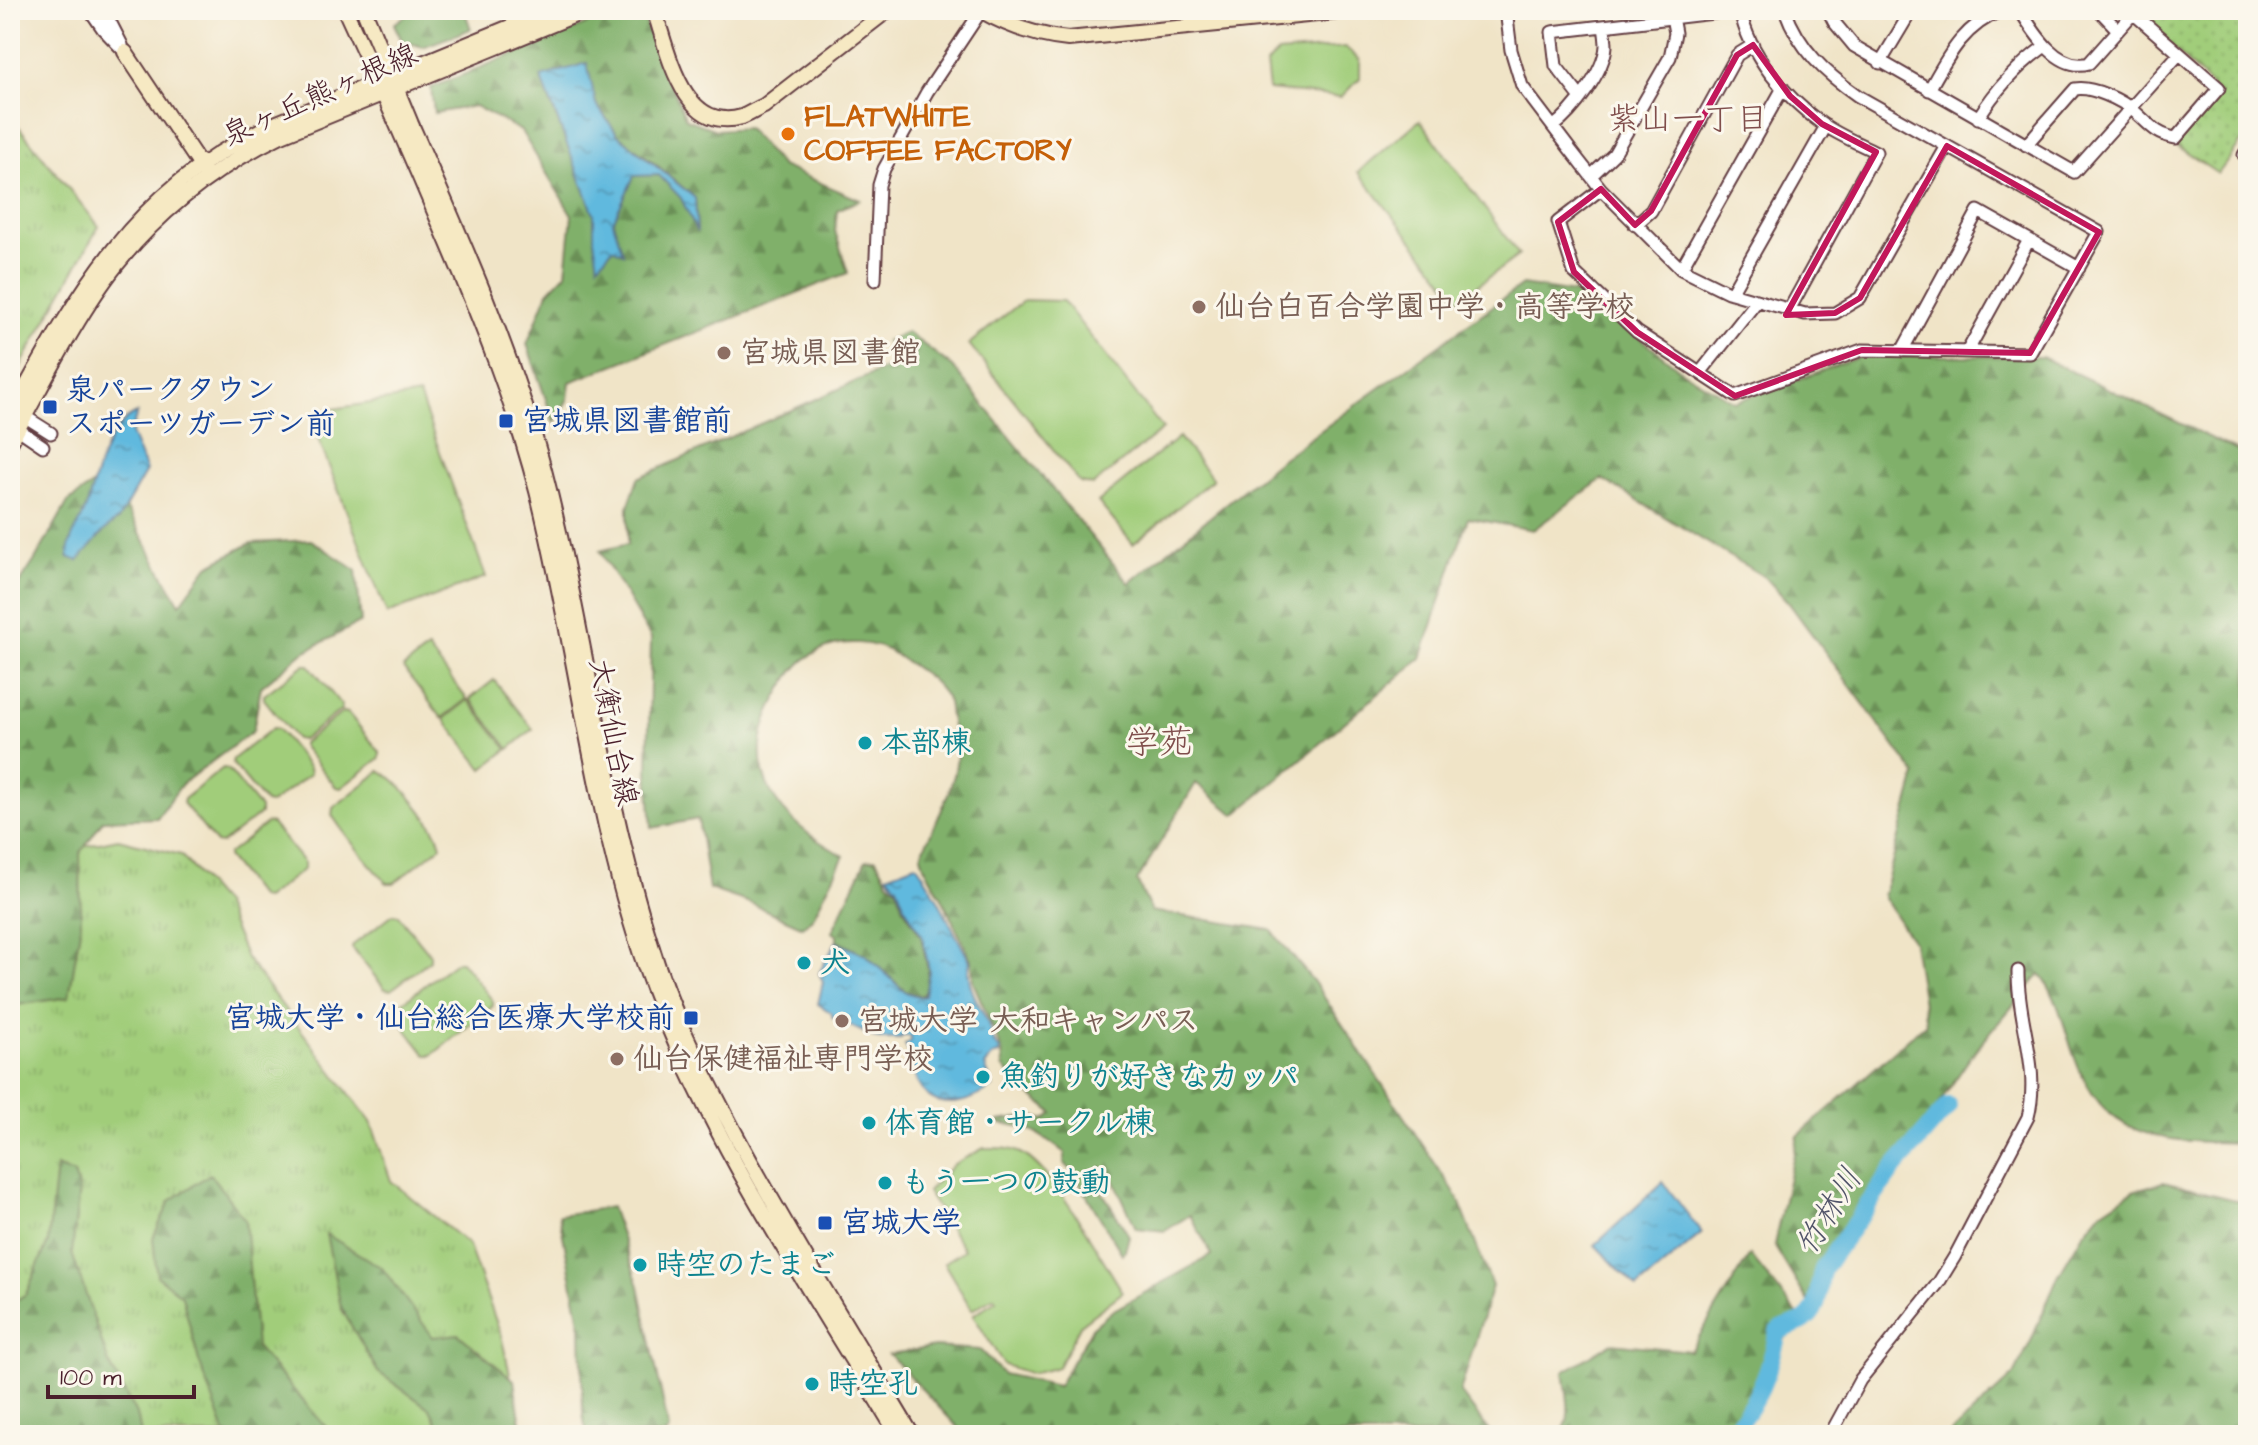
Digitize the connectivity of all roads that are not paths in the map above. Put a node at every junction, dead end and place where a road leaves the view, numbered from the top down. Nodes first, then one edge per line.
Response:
1 (90, 10) edge
2 (104, 10) edge
3 (345, 10) edge
4 (364, 10) edge
5 (551, 10) edge
6 (587, 10) edge
7 (654, 10) edge
8 (888, 10) edge
9 (980, 10) edge
10 (1357, 10) edge
11 (1506, 10) edge
12 (1739, 10) edge
13 (1785, 10) edge
14 (1828, 10) edge
15 (1908, 10) edge
16 (2002, 10) edge
17 (2020, 10) edge
18 (2099, 10) edge
19 (2134, 11) edge
20 (1672, 17) junction
21 (1604, 26) junction
22 (2118, 30) junction
23 (1753, 45) junction
24 (2045, 46) junction
25 (125, 52) junction
26 (2179, 54) junction
27 (1880, 63) junction
28 (387, 85) junction
29 (1783, 88) junction
30 (1929, 90) junction
31 (1581, 98) junction
32 (2131, 108) junction
33 (1978, 118) junction
34 (1826, 126) junction
35 (1553, 127) junction
36 (2026, 145) junction
37 (1947, 146) junction
38 (2248, 149) edge
39 (2248, 158) edge
40 (204, 172) junction
41 (1591, 176) junction
42 (1601, 189) junction
43 (1635, 225) junction
44 (2029, 240) junction
45 (2079, 268) junction
46 (1681, 269) junction
47 (875, 280) dead end
48 (1731, 293) junction
49 (1757, 301) junction
50 (1789, 310) junction
51 (1902, 351) junction
52 (1967, 352) junction
53 (1700, 373) junction
54 (15, 423) edge
55 (51, 433) dead end
56 (43, 446) dead end
57 (557, 549) junction
58 (2018, 971) dead end
59 (898, 1435) edge
60 (912, 1435) edge
61 (1830, 1435) edge

1 - 25 street
2 - 25 street
3 - 28 main road, 大衡仙台線
4 - 28 main road, 大衡仙台線
5 - 28 main road, 泉ヶ丘熊ヶ根線
6 - 28 main road, 泉ヶ丘熊ヶ根線
7 - 8 main road
9 - 10 main road
9 - 47 street
11 - 35 street
12 - 20 street
12 - 23 street
13 - 37 street
14 - 27 street
15 - 27 street
16 - 30 street
17 - 24 street
18 - 22 street
19 - 22 street
19 - 26 street
20 - 21 street
20 - 41 street
21 - 31 street
21 - 31 street
22 - 24 street
23 - 29 street
23 - 43 street
24 - 33 street
25 - 40 main road
26 - 32 street
26 - 32 street
27 - 30 street
28 - 40 main road, 泉ヶ丘熊ヶ根線
28 - 57 main road, 大衡仙台線
29 - 34 street
29 - 46 street
30 - 33 street
31 - 35 street
32 - 36 street
32 - 36 street
33 - 36 street
34 - 48 street
34 - 50 street
35 - 41 street
37 - 45 street
37 - 50 street
38 - 39 street
40 - 54 main road, 泉ヶ丘熊ヶ根線
41 - 42 street
42 - 43 street
42 - 53 street
43 - 46 street
44 - 45 street
44 - 51 street
44 - 52 street
45 - 52 street
46 - 48 street
48 - 49 street
49 - 50 street
49 - 53 street
51 - 52 street
51 - 53 street
54 - 55 street
54 - 56 street
57 - 59 main road, 大衡仙台線
57 - 60 main road, 大衡仙台線
58 - 61 street

